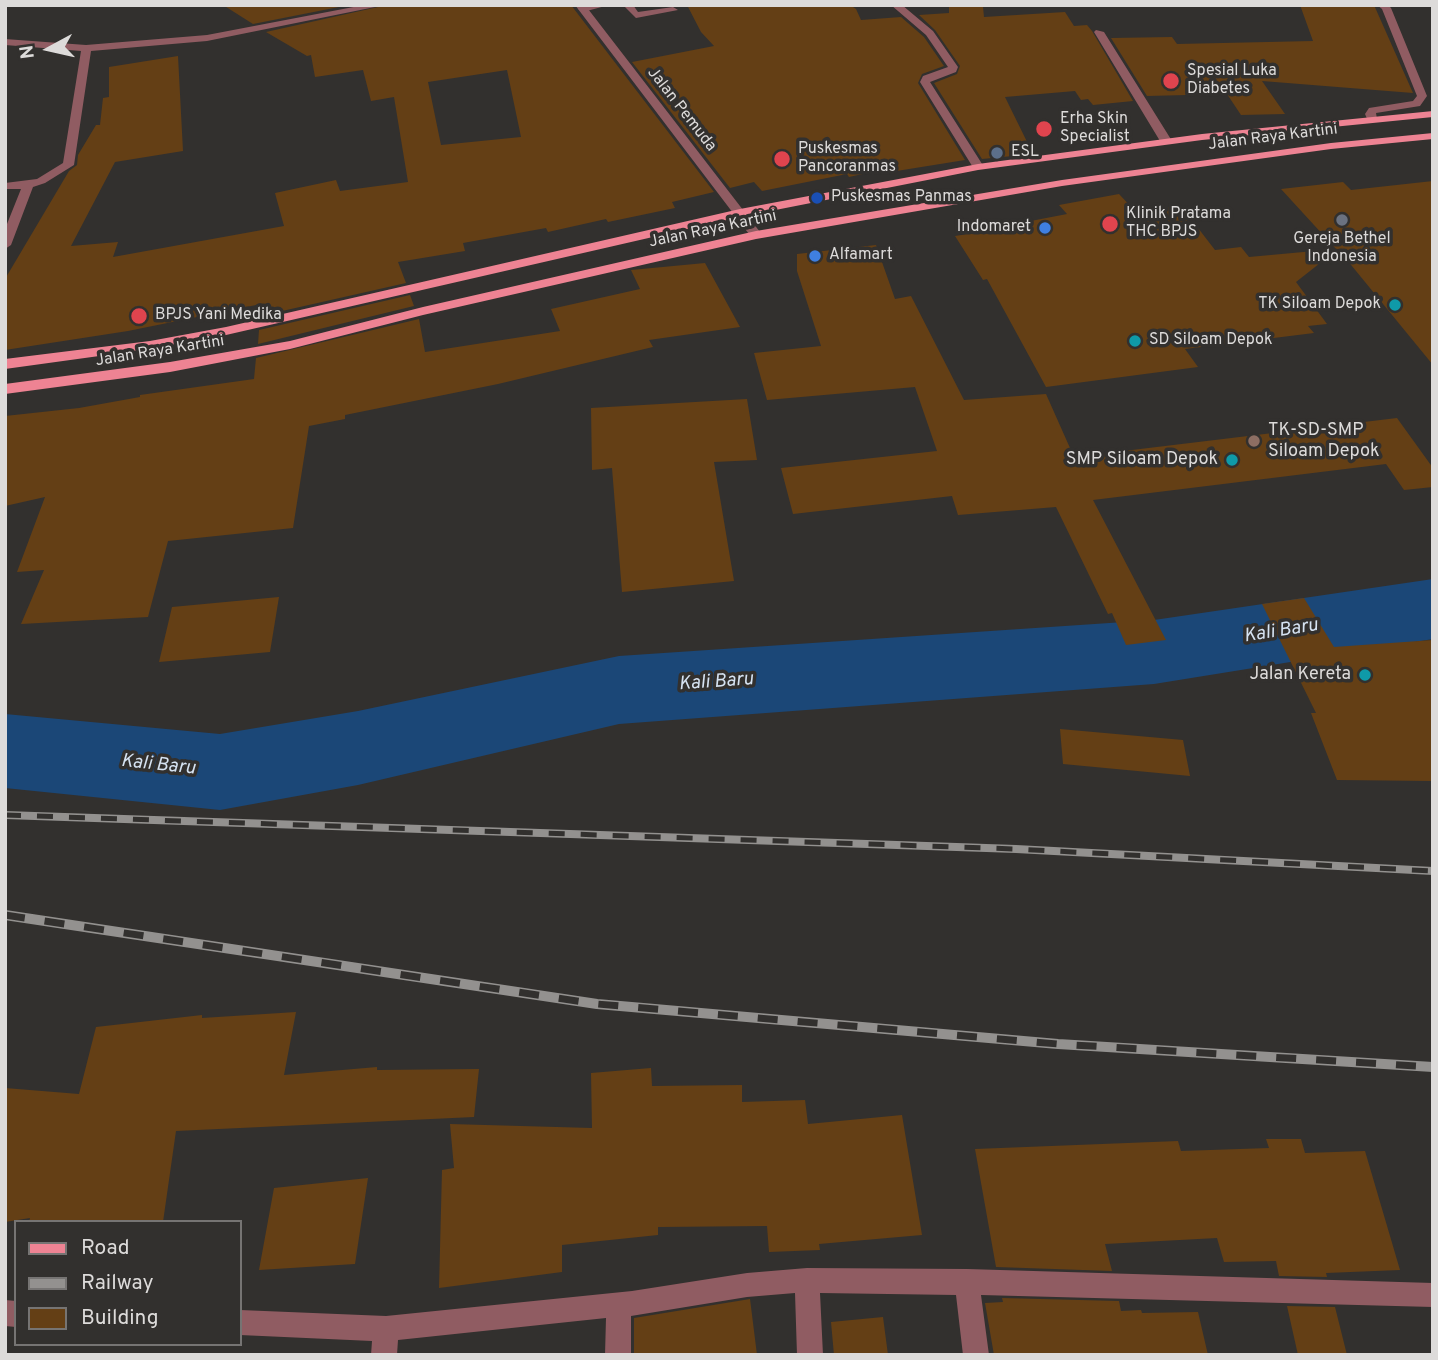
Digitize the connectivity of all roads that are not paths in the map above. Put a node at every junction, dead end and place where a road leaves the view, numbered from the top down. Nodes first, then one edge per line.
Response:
1 (380, 5) edge
2 (604, 5) edge
3 (628, 5) edge
4 (896, 5) edge
5 (1382, 5) edge
6 (581, 7) edge
7 (673, 10) dead end
8 (1099, 32) dead end
9 (5, 41) edge
10 (86, 48) junction
11 (1433, 114) edge
12 (1371, 119) junction
13 (1433, 136) edge
14 (1166, 141) junction
15 (978, 167) junction
16 (28, 185) junction
17 (5, 186) edge
18 (740, 213) junction
19 (756, 235) junction
20 (5, 245) edge
21 (5, 364) edge
22 (5, 389) edge
23 (807, 1280) junction
24 (967, 1281) junction
25 (1433, 1295) edge
26 (619, 1304) junction
27 (242, 1323) edge
28 (385, 1342) edge
29 (618, 1355) edge
30 (810, 1355) edge
31 (976, 1355) edge

1 - 10 street
2 - 6 street
3 - 7 street
4 - 15 street
5 - 12 street
6 - 18 street, Jalan Pemuda
8 - 14 street
9 - 10 street
10 - 16 street
11 - 12 main road, Jalan Raya Kartini
12 - 14 main road, Jalan Raya Kartini
13 - 19 main road, Jalan Raya Kartini
14 - 15 main road, Jalan Raya Kartini
15 - 18 main road, Jalan Raya Kartini
16 - 17 street
16 - 20 street
18 - 19 street, Jalan Pemuda
18 - 21 main road, Jalan Raya Kartini
19 - 22 main road, Jalan Raya Kartini
23 - 24 street
23 - 26 street
23 - 30 street
24 - 25 street
24 - 31 street
26 - 28 street
26 - 29 street
27 - 28 street

